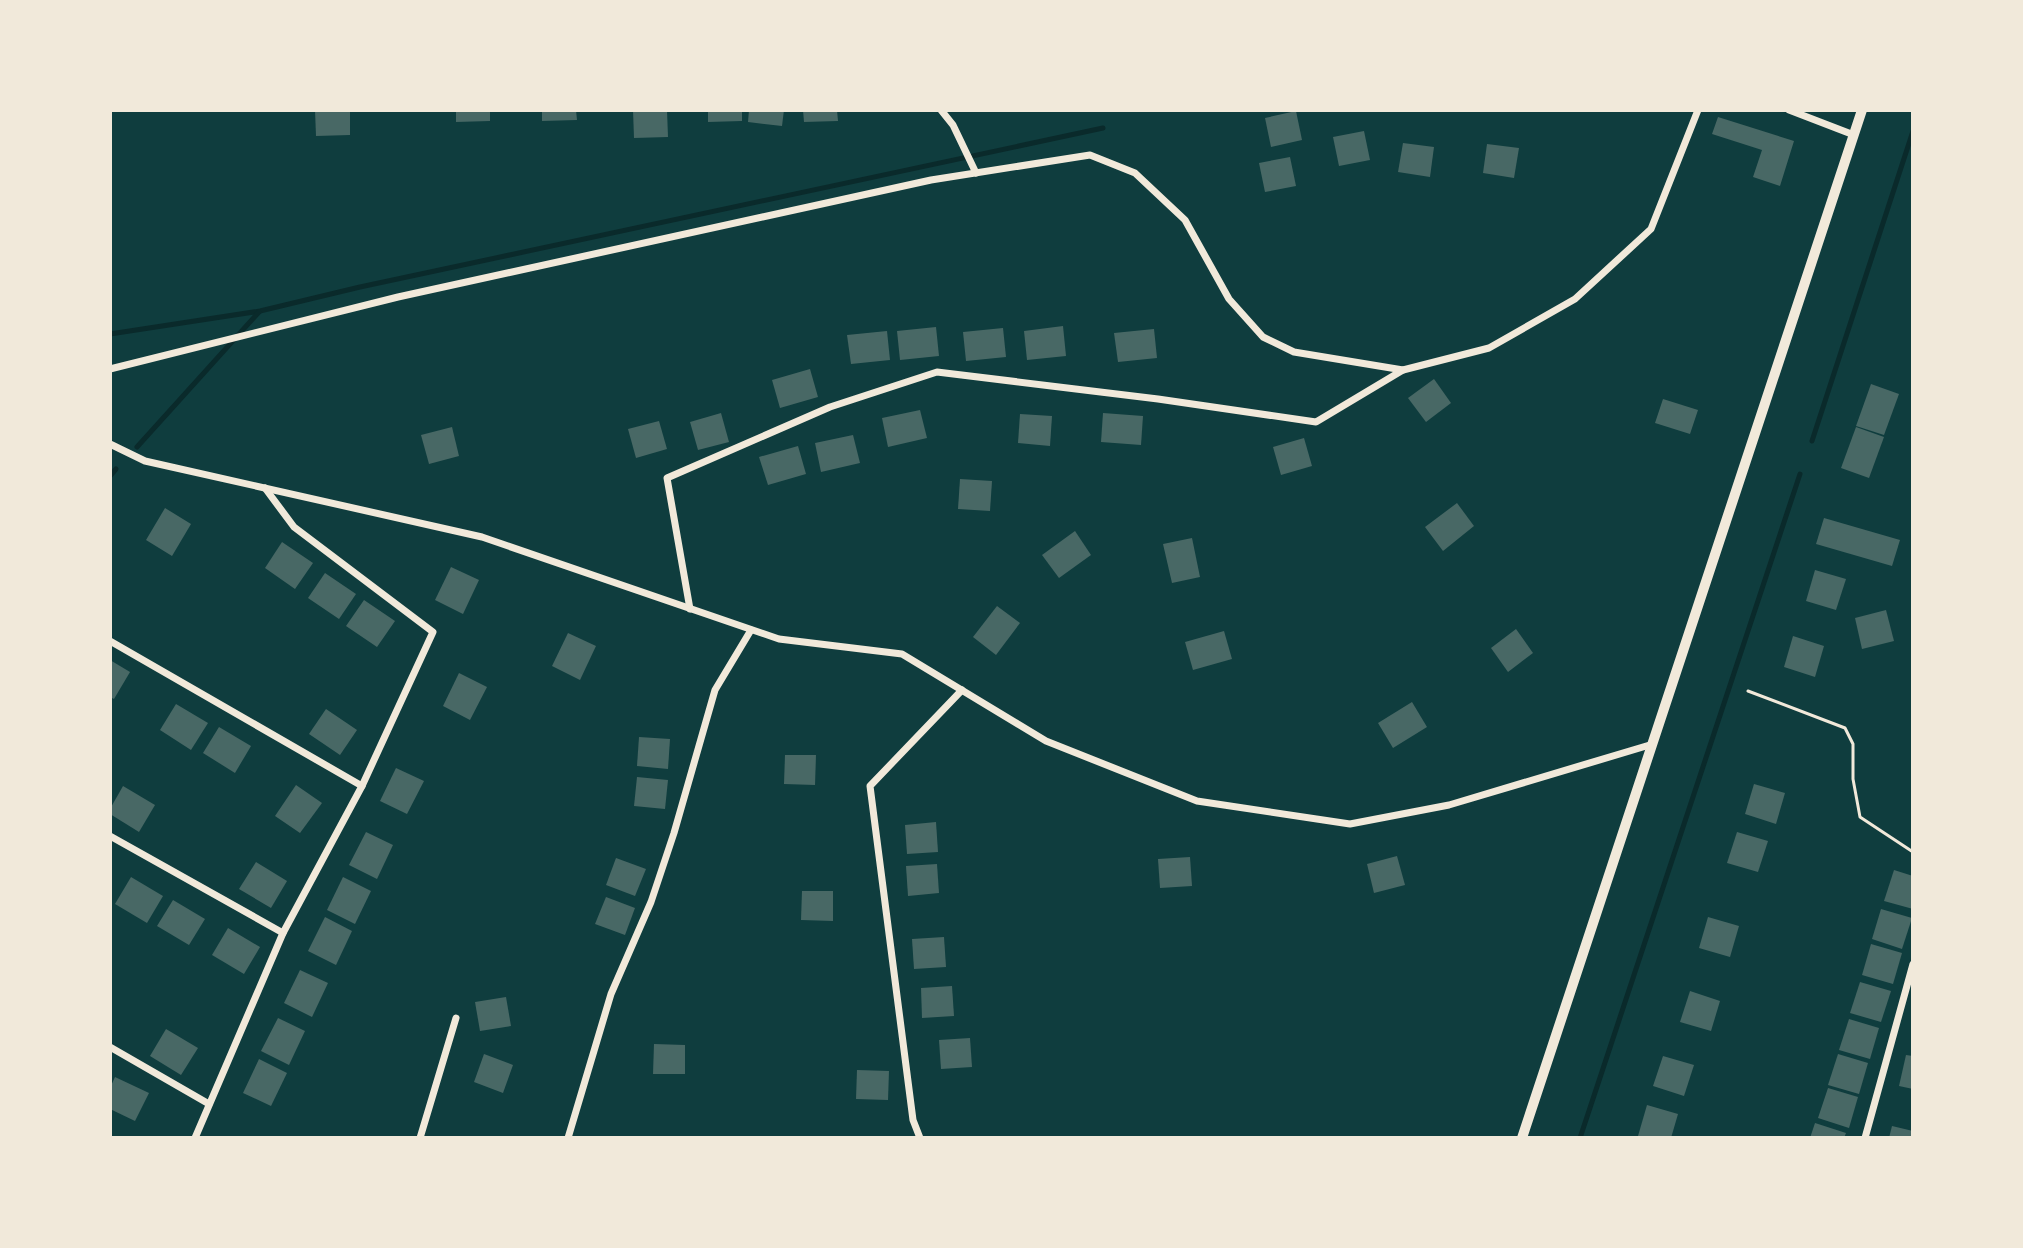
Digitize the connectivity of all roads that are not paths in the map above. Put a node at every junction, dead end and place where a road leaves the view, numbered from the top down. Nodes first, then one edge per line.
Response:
1 (941, 110) edge
2 (1698, 110) edge
3 (1789, 110) edge
4 (1862, 110) edge
5 (1854, 135) junction
6 (976, 173) junction
7 (110, 369) edge
8 (1403, 370) junction
9 (110, 444) edge
10 (265, 488) junction
11 (690, 609) junction
12 (751, 630) junction
13 (110, 641) edge
14 (962, 690) junction
15 (1654, 743) junction
16 (362, 786) junction
17 (110, 836) edge
18 (283, 933) junction
19 (1913, 964) edge
20 (456, 1018) dead end
21 (110, 1047) edge
22 (209, 1104) junction
23 (195, 1138) edge
24 (420, 1138) edge
25 (568, 1138) edge
26 (920, 1138) edge
27 (1522, 1138) edge
28 (1865, 1138) edge

1 - 6 street
2 - 8 street
3 - 5 street
4 - 5 main road
5 - 15 main road
6 - 7 street
6 - 8 street
8 - 11 street
9 - 10 street
10 - 11 street
10 - 16 street
11 - 12 street
12 - 14 street
12 - 25 street
13 - 16 street
14 - 15 street
14 - 26 street
15 - 27 main road
16 - 18 street
17 - 18 street
18 - 22 street
19 - 28 street
20 - 24 street
21 - 22 street
22 - 23 street

